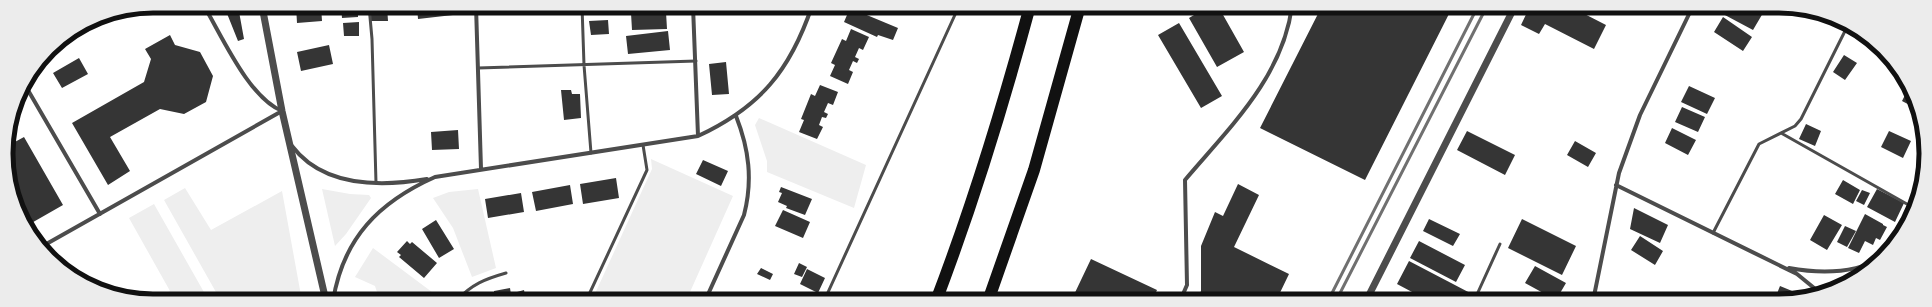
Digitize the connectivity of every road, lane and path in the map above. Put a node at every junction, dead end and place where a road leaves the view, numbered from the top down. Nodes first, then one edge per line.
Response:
1 (208, 13) edge
2 (263, 13) edge
3 (369, 13) edge
4 (476, 13) edge
5 (582, 13) edge
6 (693, 13) edge
7 (810, 13) edge
8 (956, 13) edge
9 (1028, 13) edge
10 (1078, 13) edge
11 (1291, 13) edge
12 (1511, 13) edge
13 (1690, 13) edge
14 (1846, 30) edge
15 (696, 62) junction
16 (584, 65) junction
17 (478, 68) junction
18 (28, 90) edge
19 (282, 111) junction
20 (736, 116) junction
21 (1781, 133) junction
22 (698, 136) junction
23 (290, 143) junction
24 (643, 145) junction
25 (591, 153) junction
26 (481, 169) junction
27 (435, 177) junction
28 (376, 183) junction
29 (1616, 184) junction
30 (1909, 205) edge
31 (100, 214) junction
32 (1713, 233) junction
33 (46, 244) edge
34 (1500, 244) dead end
35 (1782, 267) junction
36 (1861, 267) edge
37 (506, 273) dead end
38 (1815, 289) edge
39 (324, 294) edge
40 (334, 294) edge
41 (464, 294) edge
42 (589, 294) edge
43 (708, 294) edge
44 (827, 294) edge
45 (939, 294) edge
46 (990, 294) edge
47 (1183, 294) edge
48 (1370, 294) edge
49 (1477, 294) edge
50 (1594, 294) edge

1 - 19 street
2 - 19 street
3 - 28 lane
4 - 17 street
5 - 16 lane
6 - 15 street
7 - 20 street
8 - 44 lane
9 - 45 highway
10 - 46 highway
11 - 47 street
12 - 48 street
13 - 29 street
14 - 21 lane
15 - 16 lane
15 - 22 street
16 - 17 lane
16 - 25 lane
17 - 26 street
18 - 31 street
19 - 23 street
19 - 31 street
20 - 22 street
20 - 43 street
21 - 30 lane
21 - 32 lane
22 - 24 street
23 - 28 street
23 - 39 street
24 - 25 street
24 - 42 lane
25 - 26 street
26 - 27 street
27 - 28 street
27 - 40 street
29 - 32 street
29 - 50 street
31 - 33 street
32 - 35 street
34 - 49 lane
35 - 36 street
35 - 38 street
37 - 41 lane

